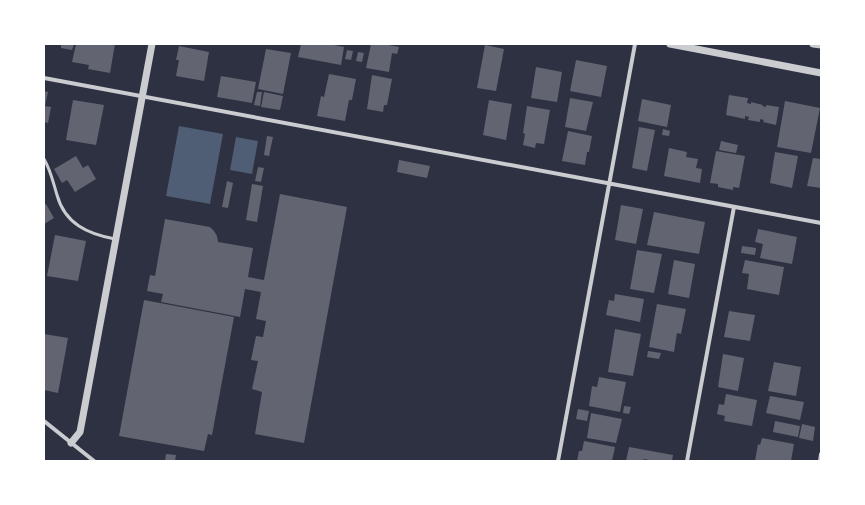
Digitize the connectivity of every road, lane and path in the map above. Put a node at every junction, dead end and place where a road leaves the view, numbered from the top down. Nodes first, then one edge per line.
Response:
1 (152, 44) edge
2 (635, 44) edge
3 (670, 44) edge
4 (813, 44) edge
5 (821, 45) edge
6 (821, 73) edge
7 (44, 78) edge
8 (142, 97) junction
9 (44, 159) edge
10 (609, 184) junction
11 (734, 207) junction
12 (821, 223) edge
13 (116, 239) junction
14 (44, 421) edge
15 (71, 443) junction
16 (821, 454) edge
17 (94, 461) edge
18 (558, 461) edge
19 (687, 461) edge
20 (820, 461) edge

1 - 8 street
2 - 10 street
3 - 6 street
4 - 5 street
7 - 8 street
8 - 10 street
8 - 13 street
9 - 13 lane
10 - 11 street
10 - 18 street
11 - 12 street
11 - 19 street
13 - 15 street
14 - 15 street
15 - 17 street
16 - 20 street

